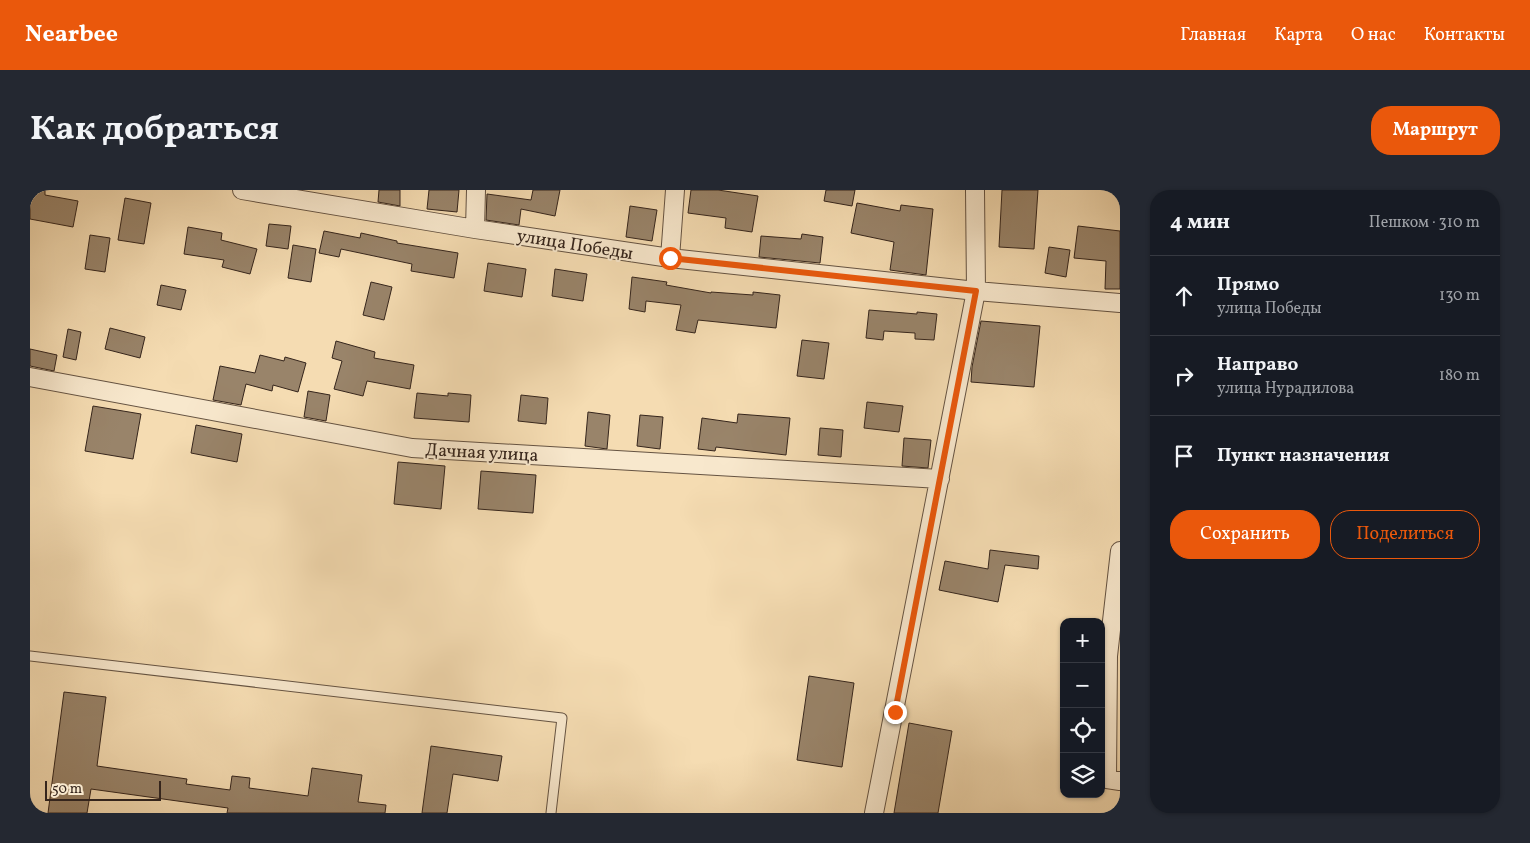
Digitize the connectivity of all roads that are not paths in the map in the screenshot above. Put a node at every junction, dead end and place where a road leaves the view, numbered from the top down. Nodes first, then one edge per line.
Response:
1 (476, 190) edge
2 (675, 190) edge
3 (975, 190) edge
4 (251, 191) edge
5 (475, 229) junction
6 (670, 258) junction
7 (976, 291) junction
8 (1120, 303) edge
9 (30, 377) edge
10 (940, 479) junction
11 (1120, 551) edge
12 (30, 656) edge
13 (1120, 781) edge
14 (552, 813) edge
15 (874, 813) edge

1 - 5 street
2 - 6 street
3 - 7 street
4 - 5 street, улица Победы
5 - 6 street, улица Победы
6 - 7 street, улица Победы
7 - 8 street, улица Победы
7 - 10 street
9 - 10 street, Дачная улица
10 - 15 street
11 - 13 street
12 - 14 lane

